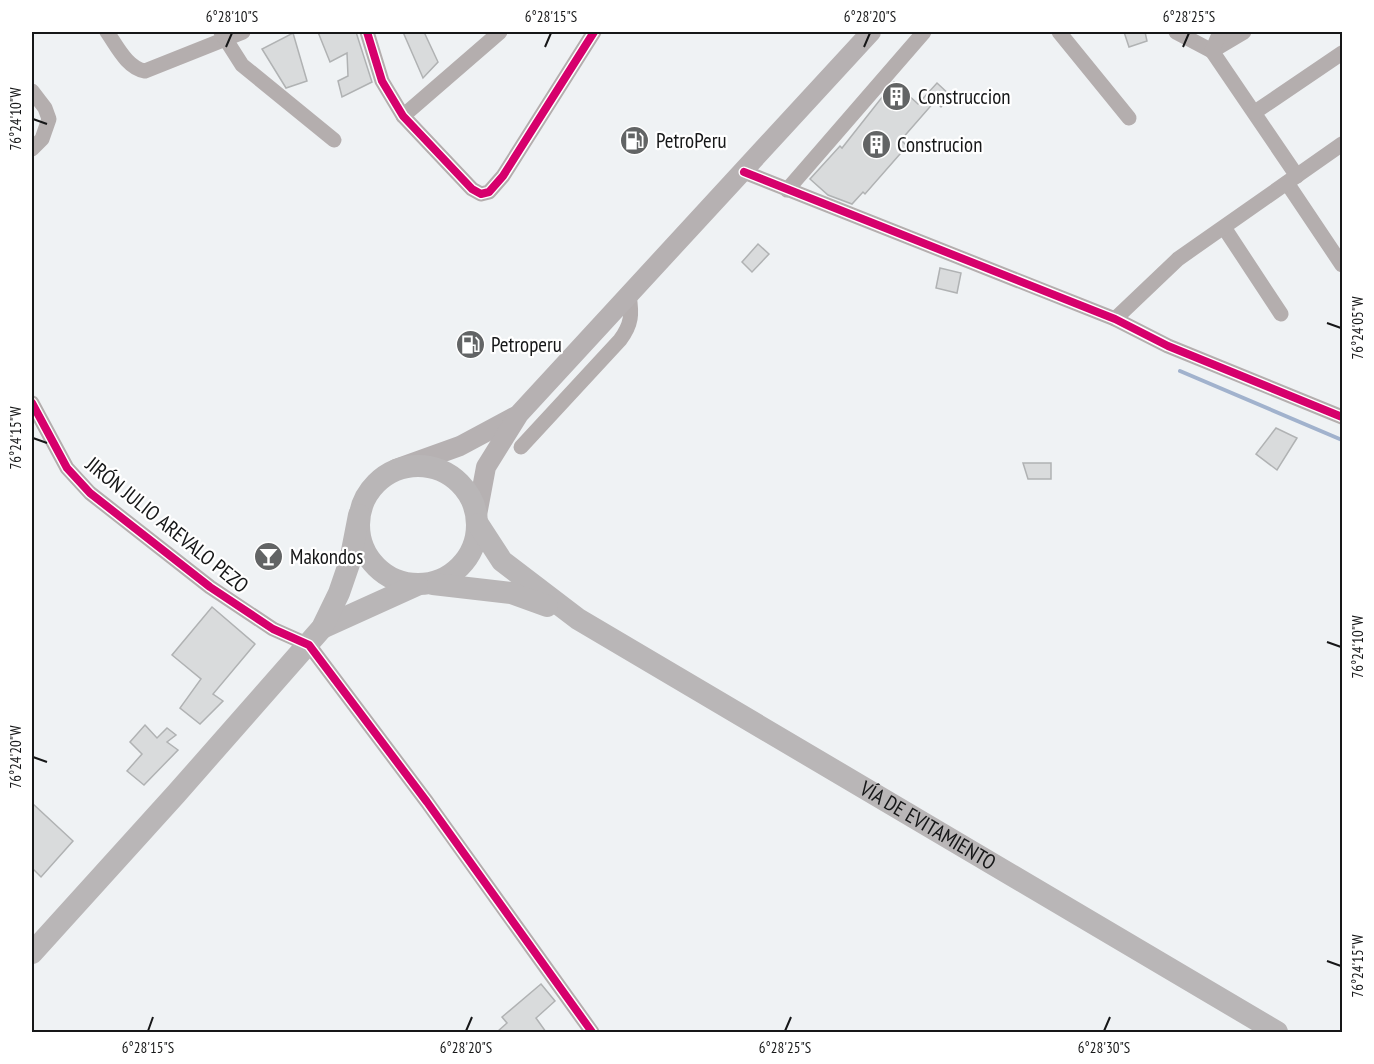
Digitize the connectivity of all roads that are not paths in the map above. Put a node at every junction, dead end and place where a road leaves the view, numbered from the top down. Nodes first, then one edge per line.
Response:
1 (107, 32) edge
2 (243, 32) edge
3 (367, 32) edge
4 (500, 32) edge
5 (594, 32) edge
6 (924, 32) edge
7 (1059, 32) edge
8 (1176, 32) edge
9 (1220, 32) edge
10 (1244, 32) edge
11 (867, 33) edge
12 (223, 35) edge
13 (1212, 51) junction
14 (1342, 53) edge
15 (32, 91) edge
16 (1255, 112) junction
17 (403, 116) junction
18 (1129, 118) dead end
19 (334, 141) dead end
20 (1342, 144) edge
21 (32, 149) edge
22 (744, 172) junction
23 (1292, 179) junction
24 (787, 190) junction
25 (1225, 229) junction
26 (1342, 265) edge
27 (629, 295) junction
28 (1281, 314) dead end
29 (1115, 319) junction
30 (32, 403) edge
31 (519, 414) junction
32 (1342, 417) edge
33 (521, 447) dead end
34 (396, 469) junction
35 (359, 515) junction
36 (477, 519) junction
37 (424, 584) junction
38 (578, 619) junction
39 (315, 637) junction
40 (32, 953) edge
41 (592, 1032) edge
42 (1277, 1032) edge

1 - 12 street
2 - 12 street
3 - 17 street
4 - 17 street
5 - 17 street
6 - 24 street
7 - 18 street
8 - 13 street
9 - 13 street
10 - 13 street
11 - 22 main road
12 - 19 street
13 - 16 street
14 - 16 street
15 - 21 street
16 - 23 street
20 - 23 street
22 - 24 street
22 - 27 main road
23 - 25 street
23 - 26 street
24 - 29 street
25 - 28 street
25 - 29 street
27 - 31 main road
27 - 33 street
29 - 32 street
30 - 39 street, JIRÓN JULIO AREVALO PEZO
31 - 34 main road
31 - 36 main road
34 - 35 highway
34 - 36 highway
35 - 37 highway
35 - 39 highway
36 - 37 highway
36 - 38 highway, VÍA DE EVITAMIENTO
37 - 38 highway, VÍA DE EVITAMIENTO
37 - 39 highway
38 - 42 highway, VÍA DE EVITAMIENTO
39 - 40 highway
39 - 41 street

